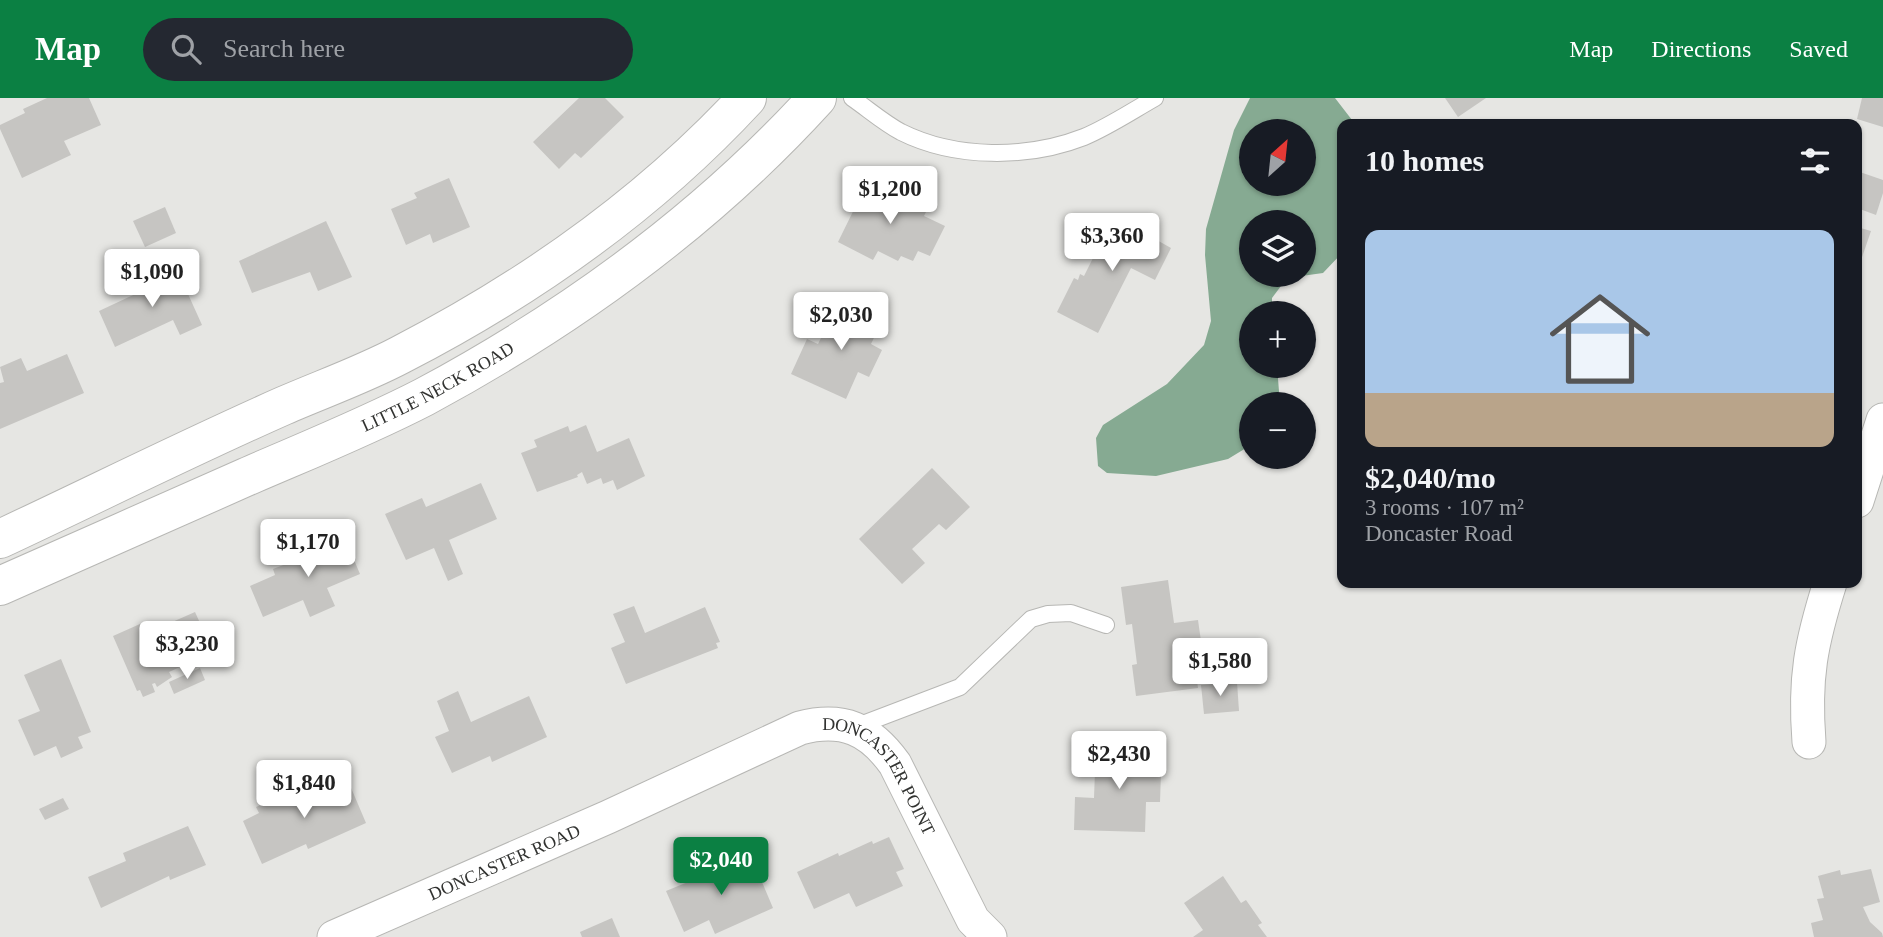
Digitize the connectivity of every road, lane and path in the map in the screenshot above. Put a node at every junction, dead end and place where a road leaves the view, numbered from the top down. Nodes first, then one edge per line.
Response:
1 (747, 98) edge
2 (817, 98) edge
3 (852, 98) edge
4 (1155, 98) edge
5 (1883, 420) edge
6 (1862, 485) edge
7 (0, 539) edge
8 (0, 586) edge
9 (1828, 588) edge
10 (1106, 625) dead end
11 (853, 728) junction
12 (1809, 742) dead end
13 (675, 786) joint
14 (334, 937) edge
15 (990, 937) edge

1 - 7 street
2 - 8 street, LITTLE NECK ROAD
3 - 4 lane
5 - 6 street
9 - 12 street
10 - 11 lane
11 - 13 street, DONCASTER POINT
11 - 15 street, DONCASTER POINT
13 - 14 street, DONCASTER ROAD

